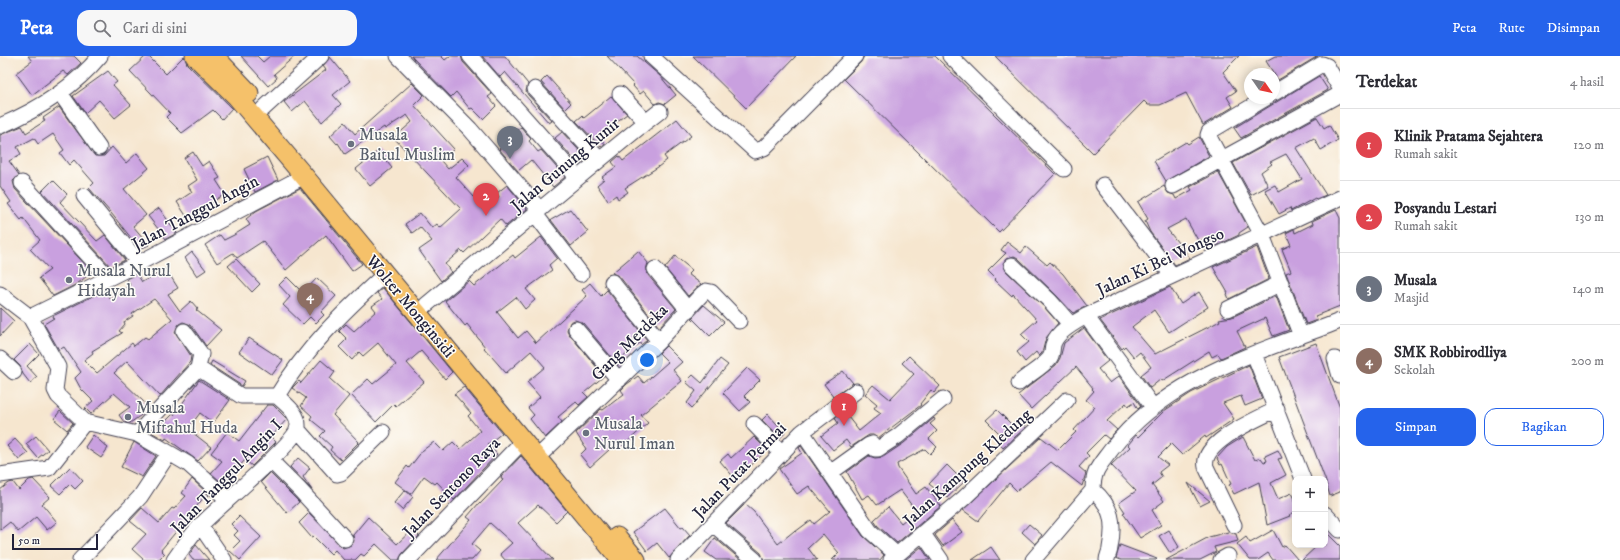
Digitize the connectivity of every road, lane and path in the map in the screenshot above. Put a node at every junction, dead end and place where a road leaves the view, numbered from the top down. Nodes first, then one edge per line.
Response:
1 (100, 56) edge
2 (195, 56) edge
3 (214, 56) edge
4 (321, 56) edge
5 (398, 56) edge
6 (470, 56) edge
7 (651, 56) edge
8 (855, 56) edge
9 (950, 56) edge
10 (1331, 70) edge
11 (1340, 88) edge
12 (535, 89) dead end
13 (1280, 91) edge
14 (60, 93) junction
15 (620, 94) dead end
16 (1340, 94) edge
17 (1256, 104) edge
18 (263, 109) junction
19 (660, 111) dead end
20 (646, 122) junction
21 (0, 126) edge
22 (99, 148) dead end
23 (599, 159) junction
24 (1222, 160) junction
25 (1064, 169) dead end
26 (304, 176) junction
27 (577, 177) junction
28 (22, 183) dead end
29 (1103, 185) dead end
30 (1173, 186) dead end
31 (84, 196) dead end
32 (1340, 198) edge
33 (537, 212) junction
34 (1262, 235) junction
35 (140, 263) junction
36 (1012, 265) dead end
37 (654, 269) dead end
38 (385, 274) junction
39 (581, 274) dead end
40 (1172, 275) junction
41 (109, 278) junction
42 (612, 282) dead end
43 (1281, 283) junction
44 (0, 294) edge
45 (426, 305) junction
46 (1228, 309) dead end
47 (688, 310) junction
48 (1086, 316) junction
49 (30, 317) junction
50 (739, 321) dead end
51 (1340, 321) edge
52 (1071, 325) junction
53 (576, 329) dead end
54 (184, 331) dead end
55 (1301, 336) junction
56 (659, 340) junction
57 (1254, 354) junction
58 (0, 359) edge
59 (1335, 359) dead end
60 (198, 368) junction
61 (14, 372) dead end
62 (1340, 376) edge
63 (619, 380) junction
64 (1019, 383) dead end
65 (856, 391) dead end
66 (277, 396) junction
67 (943, 399) dead end
68 (1067, 400) dead end
69 (1153, 407) junction
70 (1276, 409) junction
71 (85, 422) junction
72 (754, 424) dead end
73 (298, 430) junction
74 (383, 432) dead end
75 (802, 432) junction
76 (137, 434) junction
77 (523, 441) junction
78 (169, 453) junction
79 (782, 453) junction
80 (548, 460) junction
81 (271, 461) junction
82 (830, 473) junction
83 (0, 475) edge
84 (1302, 476) edge
85 (1093, 490) junction
86 (227, 499) junction
87 (1328, 517) edge
88 (713, 524) junction
89 (200, 525) junction
90 (1234, 525) dead end
91 (1340, 530) edge
92 (923, 534) junction
93 (346, 539) dead end
94 (894, 557) edge
95 (80, 560) edge
96 (174, 560) edge
97 (224, 560) edge
98 (408, 560) edge
99 (621, 560) edge
100 (636, 560) edge
101 (678, 560) edge
102 (755, 560) edge
103 (941, 560) edge
104 (1033, 560) edge
105 (1107, 560) edge

1 - 14 street
2 - 26 main road, Wolter Monginsidi
3 - 18 main road, Wolter Monginsidi
4 - 18 street
5 - 33 street
6 - 27 street
7 - 8 street
9 - 25 street
10 - 11 street
10 - 13 street
12 - 23 street
14 - 21 street
14 - 22 street
15 - 20 street, Jalan Gunung Kunir
16 - 24 street
17 - 24 street
18 - 45 main road, Wolter Monginsidi
19 - 20 street
20 - 23 street, Jalan Gunung Kunir
23 - 27 street, Jalan Gunung Kunir
24 - 30 street
24 - 34 street
26 - 35 street, Jalan Tanggul Angin
26 - 38 main road, Wolter Monginsidi
27 - 33 street, Jalan Gunung Kunir
28 - 41 street
29 - 40 street
31 - 35 street
32 - 34 street, Jalan Ki Bei Wongso
33 - 39 street
33 - 45 street, Jalan Gunung Kunir
34 - 40 street, Jalan Ki Bei Wongso
34 - 43 street
35 - 41 street, Jalan Tanggul Angin
36 - 52 street
37 - 47 street
38 - 66 street, Jalan Tanggul Angin I
38 - 77 main road, Wolter Monginsidi
40 - 48 street, Jalan Ki Bei Wongso
41 - 49 street, Jalan Tanggul Angin
42 - 56 street
43 - 46 street
43 - 55 street
44 - 49 street
45 - 80 main road, Wolter Monginsidi
47 - 50 street, Gang Merdeka
47 - 56 street, Gang Merdeka
48 - 52 street, Jalan Ki Bei Wongso
48 - 69 street
49 - 71 street
51 - 55 street
52 - 64 street, Jalan Ki Bei Wongso
53 - 63 street
54 - 60 street
55 - 57 street
56 - 63 street, Gang Merdeka
57 - 69 street
57 - 70 street
58 - 61 street
59 - 62 street
60 - 66 street
60 - 76 street
63 - 80 street, Gang Merdeka
65 - 75 street
66 - 73 street, Jalan Tanggul Angin I
67 - 82 street
68 - 92 street, Jalan Kampung Kledung
69 - 85 street
70 - 84 street
70 - 90 street
71 - 76 street
71 - 83 street
72 - 79 street
73 - 74 street
73 - 81 street, Jalan Tanggul Angin I
75 - 79 street, Jalan Putat Permai
75 - 82 street, Jalan Putat Permai
76 - 78 street
77 - 80 main road, Wolter Monginsidi
77 - 98 street, Jalan Sentono Raya
78 - 86 street
78 - 95 street
79 - 88 street, Jalan Putat Permai
80 - 99 main road, Wolter Monginsidi
80 - 100 main road, Wolter Monginsidi
81 - 86 street, Jalan Tanggul Angin I
81 - 93 street
82 - 94 street, Jalan Putat Permai
85 - 104 street
85 - 105 street
86 - 89 street, Jalan Tanggul Angin I
87 - 91 street
88 - 101 street, Jalan Putat Permai
88 - 102 street
89 - 96 street, Jalan Tanggul Angin I
89 - 97 street
92 - 94 street, Jalan Kampung Kledung
92 - 103 street

